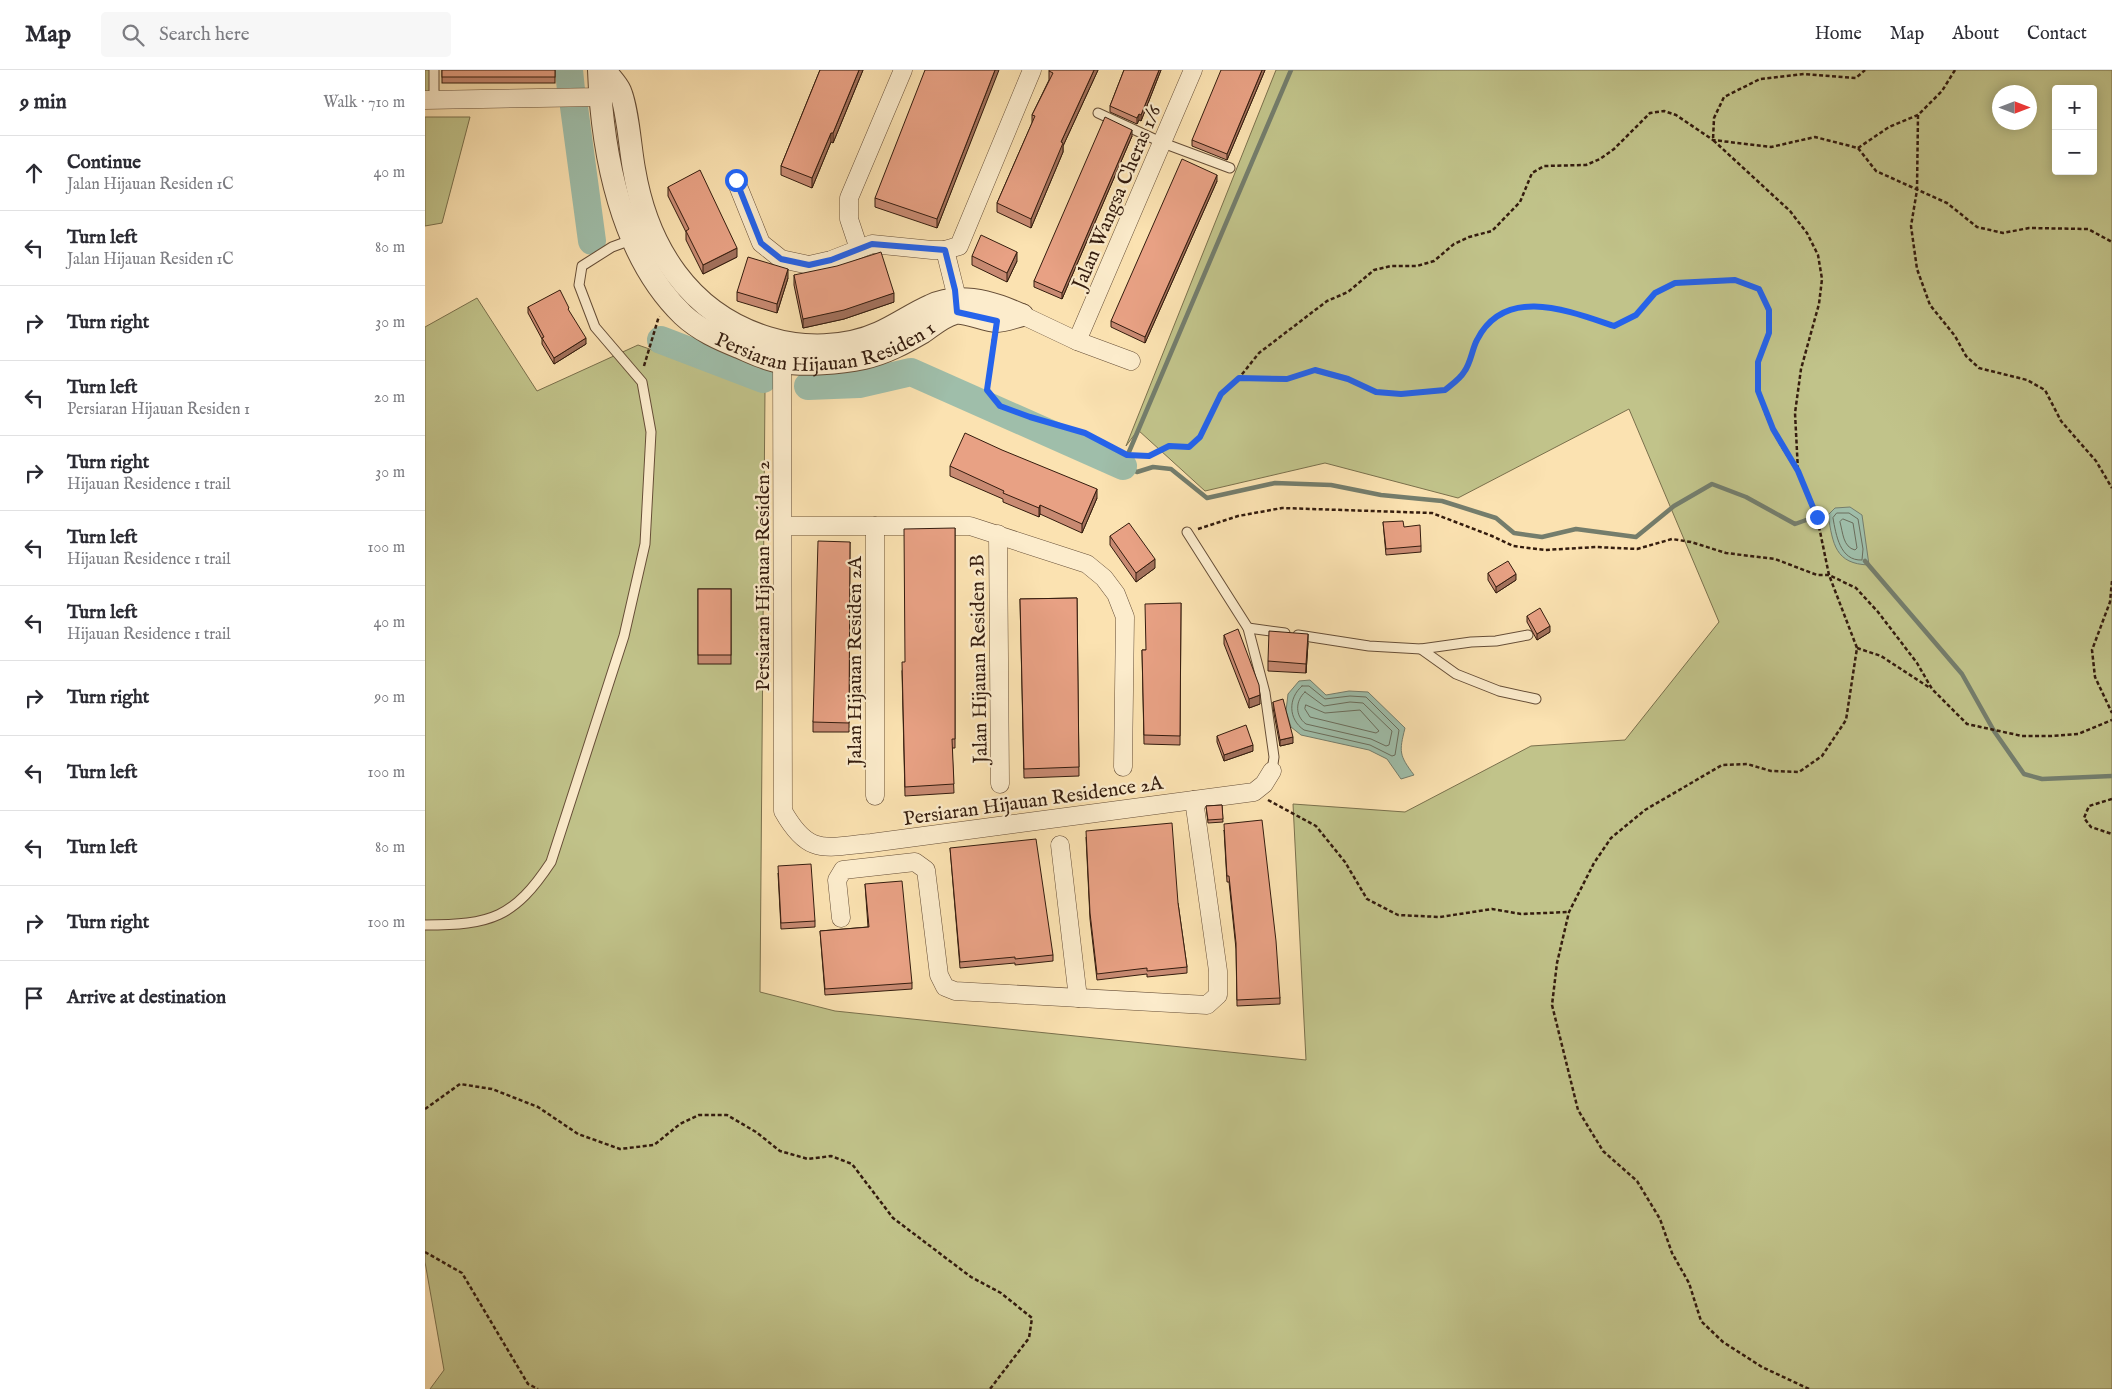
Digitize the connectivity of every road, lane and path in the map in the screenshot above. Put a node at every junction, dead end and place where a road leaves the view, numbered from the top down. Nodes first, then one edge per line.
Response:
1 (434, 70) edge
2 (599, 70) edge
3 (604, 70) edge
4 (903, 70) edge
5 (1032, 70) edge
6 (1193, 70) edge
7 (1865, 70) edge
8 (1955, 70) edge
9 (610, 94) junction
10 (430, 100) edge
11 (1098, 113) dead end
12 (1918, 115) junction
13 (1713, 140) junction
14 (1163, 142) junction
15 (1858, 148) junction
16 (1230, 168) dead end
17 (736, 180) dead end
18 (1917, 190) junction
19 (641, 235) junction
20 (2112, 242) edge
21 (859, 249) junction
22 (945, 250) junction
23 (667, 297) junction
24 (957, 306) junction
25 (1022, 315) junction
26 (997, 321) junction
27 (1077, 341) junction
28 (782, 352) junction
29 (1131, 361) dead end
30 (1239, 378) junction
31 (643, 382) junction
32 (1798, 471) junction
33 (2112, 488) edge
34 (784, 526) junction
35 (875, 526) junction
36 (1187, 532) joint
37 (998, 534) junction
38 (1829, 575) junction
39 (2112, 581) edge
40 (1249, 628) junction
41 (1527, 635) dead end
42 (1857, 648) junction
43 (1421, 649) junction
44 (1932, 689) junction
45 (1536, 699) dead end
46 (2112, 713) edge
47 (2112, 720) edge
48 (1123, 767) dead end
49 (1272, 772) joint
50 (1000, 784) dead end
51 (1254, 792) junction
52 (875, 796) dead end
53 (2112, 799) edge
54 (1194, 800) junction
55 (794, 830) joint
56 (2112, 834) edge
57 (1061, 845) dead end
58 (1569, 912) junction
59 (841, 918) dead end
60 (425, 925) edge
61 (1078, 998) junction
62 (425, 1109) edge
63 (425, 1252) edge
64 (538, 1389) edge
65 (990, 1389) edge
66 (1809, 1389) edge

1 - 10 lane
2 - 9 street, Persiaran Hijauan Residen 1
3 - 9 street, Persiaran Hijauan Residen 1
4 - 21 street
5 - 22 street
6 - 14 street, Jalan Wangsa Cheras 1/6
7 - 13 path
8 - 12 path
9 - 10 street
9 - 19 street, Persiaran Hijauan Residen 1
11 - 14 lane
12 - 15 path
12 - 18 path
13 - 15 path
13 - 30 path
13 - 32 path
14 - 16 lane
14 - 27 street, Jalan Wangsa Cheras 1/6
15 - 18 path
17 - 21 street
18 - 20 path
18 - 33 path
19 - 23 street, Persiaran Hijauan Residen 1
19 - 28 street, Persiaran Hijauan Residen 1
19 - 31 lane
21 - 22 street
22 - 24 street
23 - 28 street, Persiaran Hijauan Residen 1
23 - 31 path
24 - 25 street, Persiaran Hijauan Residen 1
24 - 26 street, Persiaran Hijauan Residen 1
24 - 28 street, Persiaran Hijauan Residen 1
25 - 26 street, Persiaran Hijauan Residen 1
25 - 27 street
26 - 30 path
27 - 29 street
28 - 34 street, Persiaran Hijauan Residen 2
30 - 32 path
31 - 60 lane
32 - 38 path
34 - 35 street
34 - 55 street, Persiaran Hijauan Residen 2
35 - 37 street
35 - 52 street, Jalan Hijauan Residen 2A
36 - 38 path
36 - 40 lane
37 - 48 street
37 - 50 street, Jalan Hijauan Residen 2B
38 - 42 path
38 - 44 path
39 - 46 path
40 - 43 lane
40 - 49 lane
41 - 43 lane
42 - 44 path
42 - 58 path
43 - 45 lane
44 - 47 path
49 - 51 street
51 - 54 street, Persiaran Hijauan Residence 2A
51 - 58 path
53 - 56 path
54 - 55 street, Persiaran Hijauan Residence 2A
54 - 61 street
57 - 61 street
58 - 66 path
59 - 61 street
62 - 65 path
63 - 64 path

